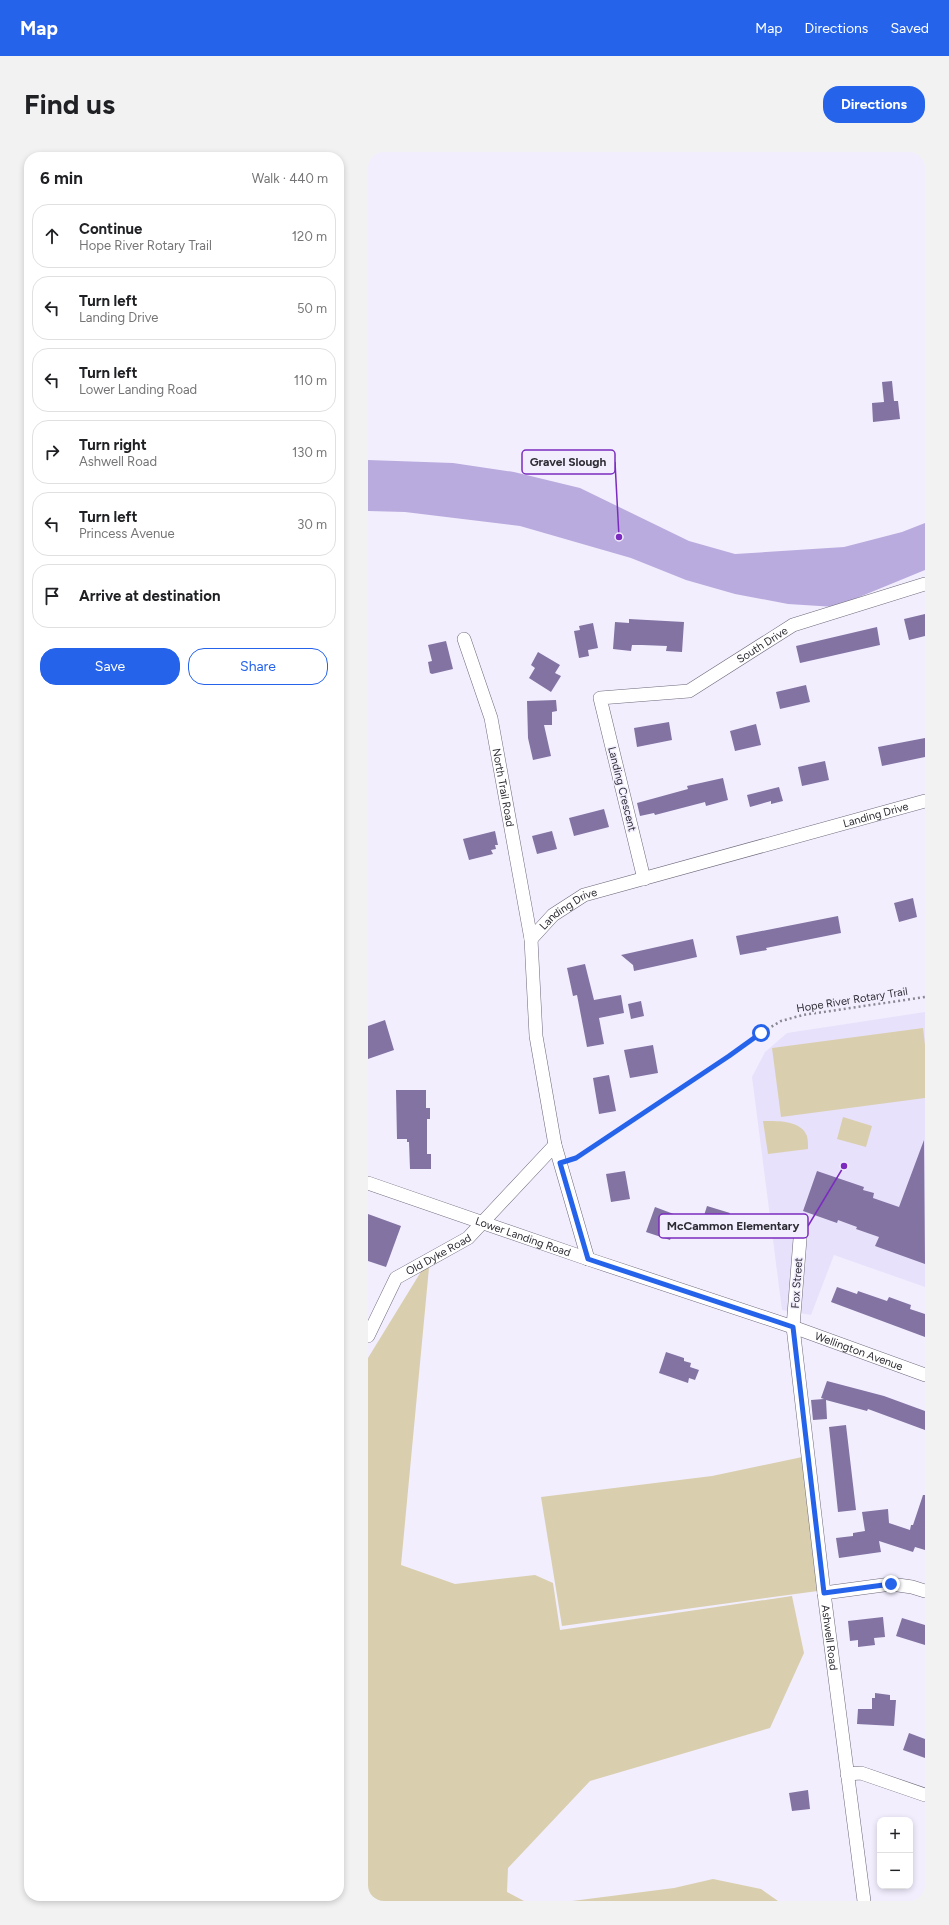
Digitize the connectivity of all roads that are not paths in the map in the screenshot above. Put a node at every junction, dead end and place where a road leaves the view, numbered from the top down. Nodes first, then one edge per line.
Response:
1 (925, 584) edge
2 (464, 639) dead end
3 (600, 698) joint
4 (925, 802) edge
5 (644, 879) junction
6 (531, 939) junction
7 (555, 1145) junction
8 (368, 1183) edge
9 (482, 1222) junction
10 (800, 1239) dead end
11 (588, 1259) junction
12 (793, 1327) junction
13 (368, 1336) edge
14 (925, 1375) edge
15 (925, 1591) edge
16 (824, 1593) junction
17 (847, 1774) junction
18 (925, 1795) edge
19 (864, 1901) edge

1 - 3 street, South Drive
2 - 6 street, North Trail Road
3 - 5 street, Landing Crescent
4 - 5 street, Landing Drive
5 - 6 street, Landing Drive
6 - 7 street, Landing Drive
7 - 9 street, Old Dyke Road
7 - 11 street, Landing Drive
8 - 9 street, Lower Landing Road
9 - 11 street, Lower Landing Road
9 - 13 street, Old Dyke Road
10 - 12 street, Fox Street
11 - 12 street, Lower Landing Road
12 - 14 street, Wellington Avenue
12 - 16 street, Ashwell Road
15 - 16 street
16 - 17 street, Ashwell Road
17 - 18 street
17 - 19 street, Ashwell Road

